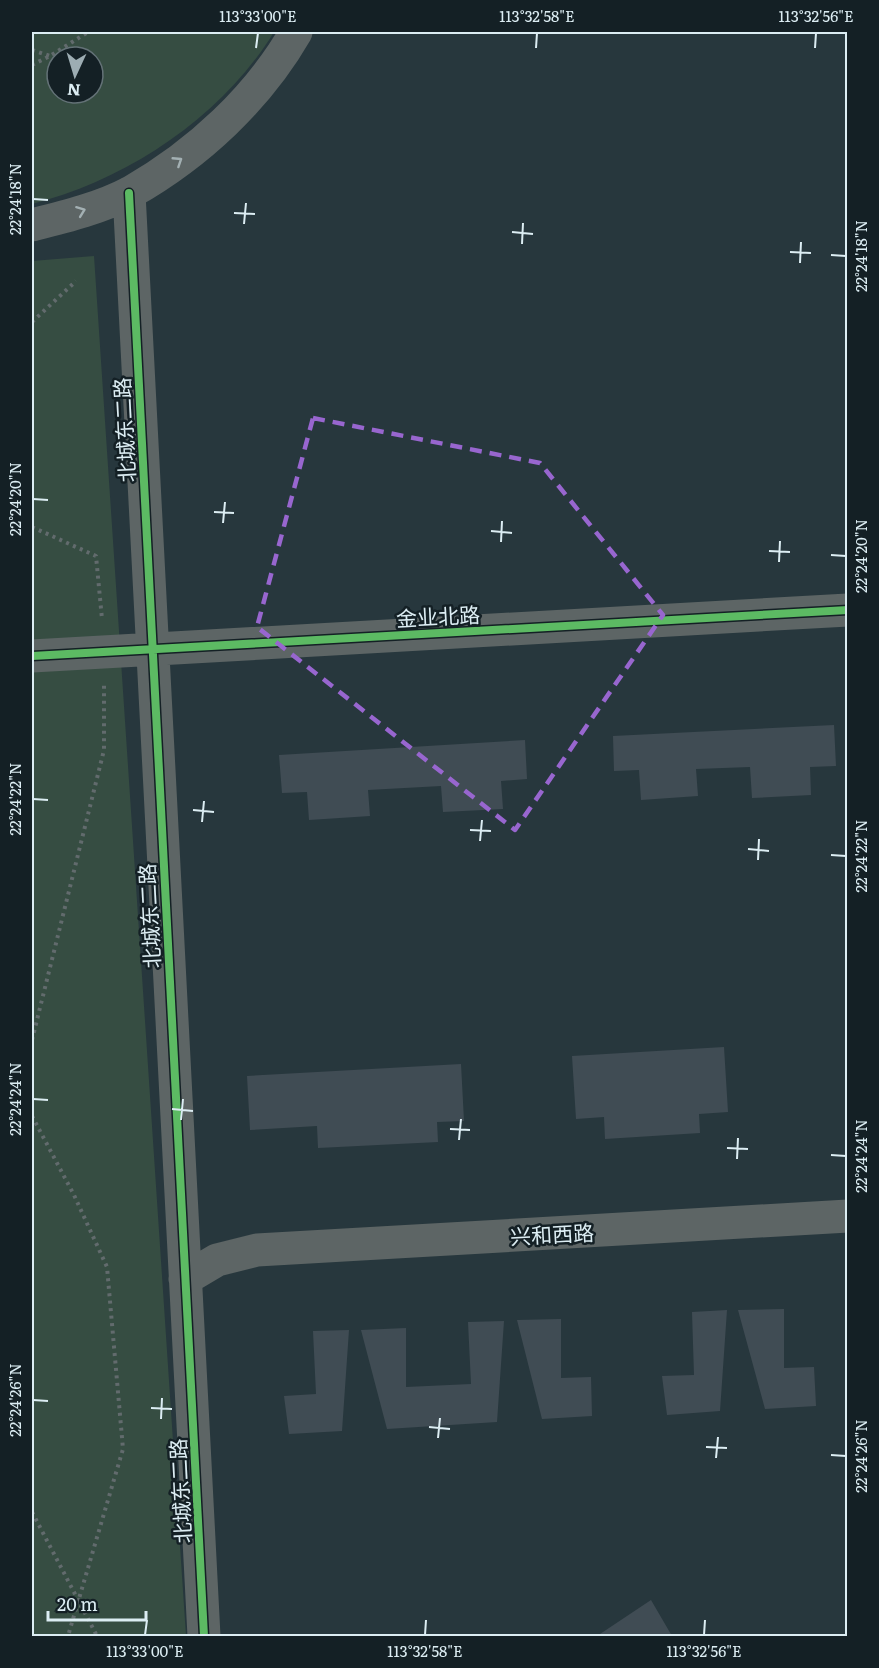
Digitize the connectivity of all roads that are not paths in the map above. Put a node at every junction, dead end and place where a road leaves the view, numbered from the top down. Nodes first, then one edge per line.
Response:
1 (296, 32) edge
2 (129, 193) junction
3 (32, 225) edge
4 (848, 610) edge
5 (152, 649) junction
6 (32, 656) edge
7 (182, 1212) junction
8 (848, 1216) edge
9 (257, 1250) junction
10 (185, 1279) junction
11 (204, 1636) edge

2 -> 1 street
3 -> 2 street
2 - 5 street, 北城东二路
4 - 5 street, 金业北路
5 - 6 street, 金业北路
5 - 7 street, 北城东二路
7 - 9 street
7 - 10 street, 北城东二路
8 - 9 street, 兴和西路
9 - 10 street
10 - 11 street, 北城东二路

